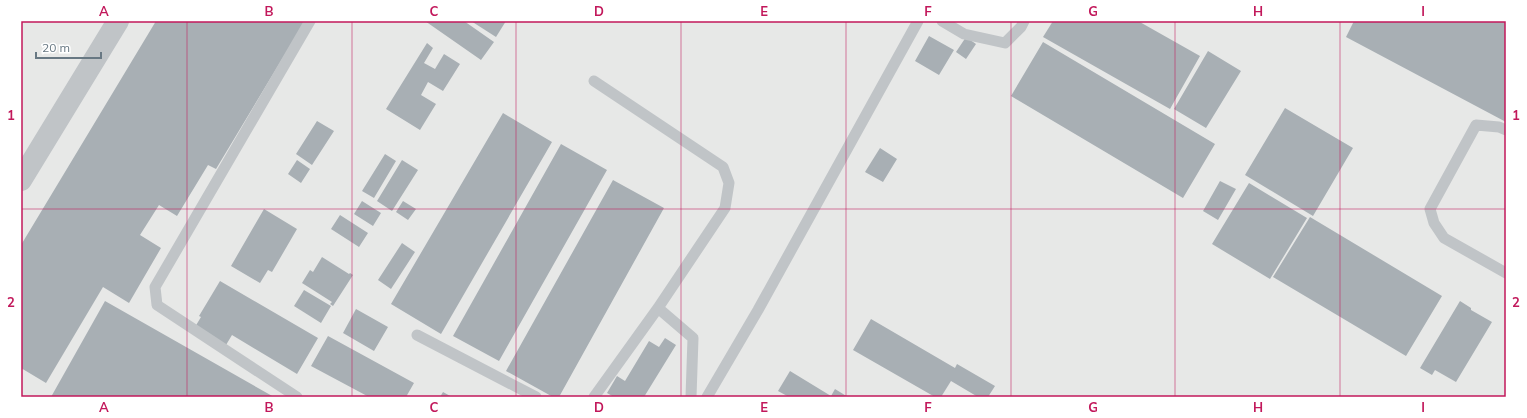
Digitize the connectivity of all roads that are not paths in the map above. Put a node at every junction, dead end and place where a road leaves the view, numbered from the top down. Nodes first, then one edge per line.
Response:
1 (118, 21) edge
2 (310, 21) edge
3 (918, 21) edge
4 (942, 21) edge
5 (1024, 21) edge
6 (594, 81) dead end
7 (1506, 130) edge
8 (21, 180) edge
9 (1506, 273) edge
10 (658, 308) junction
11 (417, 335) dead end
12 (297, 397) edge
13 (536, 397) edge
14 (594, 397) edge
15 (690, 397) edge
16 (707, 397) edge

1 - 8 street
2 - 12 lane
3 - 16 lane
4 - 5 lane
6 - 10 lane
7 - 9 lane
10 - 14 lane
10 - 15 lane
11 - 13 lane

